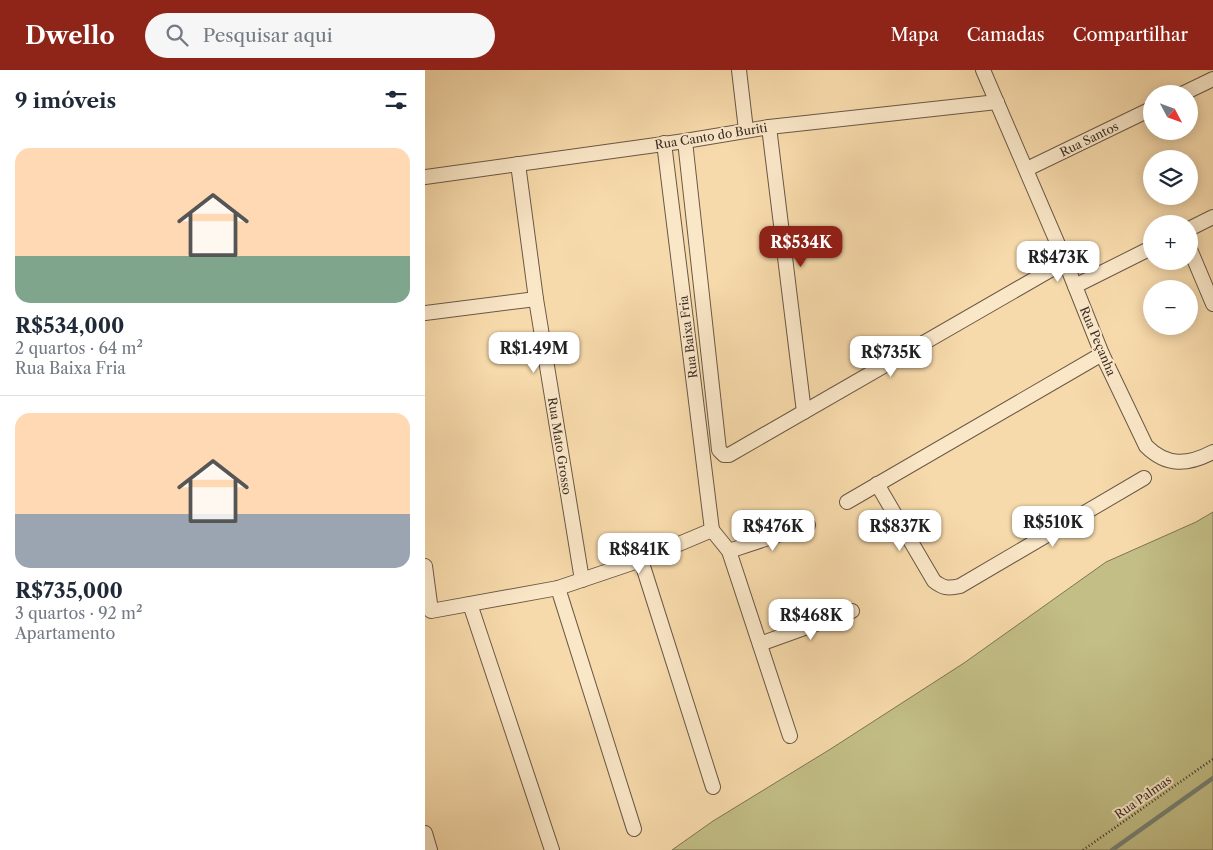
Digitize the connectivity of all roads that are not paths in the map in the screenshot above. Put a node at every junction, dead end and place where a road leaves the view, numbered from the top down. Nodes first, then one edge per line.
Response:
1 (739, 70) edge
2 (983, 70) edge
3 (1213, 79) edge
4 (1198, 86) edge
5 (997, 102) junction
6 (1143, 113) edge
7 (769, 127) junction
8 (746, 130) junction
9 (685, 141) junction
10 (664, 143) junction
11 (518, 164) junction
12 (1027, 169) junction
13 (425, 176) edge
14 (1213, 217) edge
15 (1198, 224) edge
16 (1143, 252) edge
17 (1198, 268) edge
18 (1052, 269) dead end
19 (1075, 286) junction
20 (537, 299) junction
21 (1213, 304) edge
22 (425, 313) edge
23 (1102, 354) junction
24 (804, 412) junction
25 (1213, 452) edge
26 (1144, 478) dead end
27 (877, 484) junction
28 (847, 502) dead end
29 (809, 525) dead end
30 (712, 530) junction
31 (729, 551) junction
32 (641, 560) junction
33 (425, 566) edge
34 (582, 580) junction
35 (558, 588) junction
36 (469, 604) junction
37 (428, 611) edge
38 (853, 611) dead end
39 (760, 644) junction
40 (790, 736) dead end
41 (713, 787) dead end
42 (634, 828) dead end
43 (425, 833) edge
44 (430, 850) edge
45 (552, 850) edge

1 - 8 street
2 - 5 street, Rua Peçanha
3 - 4 street
5 - 7 street, Rua Canto do Buriti
5 - 12 street, Rua Peçanha
6 - 12 street, Rua Santos
7 - 8 street, Rua Canto do Buriti
7 - 24 street
8 - 9 street, Rua Canto do Buriti
9 - 10 street, Rua Canto do Buriti
9 - 24 street, Rua Baixa Fria
10 - 11 street, Rua Canto do Buriti
10 - 30 street, Rua Baixa Fria
11 - 13 street, Rua Canto do Buriti
11 - 20 street, Rua Mato Grosso
12 - 19 street, Rua Peçanha
14 - 15 street
16 - 19 street
17 - 21 street
18 - 24 street
19 - 23 street, Rua Peçanha
20 - 22 street
20 - 34 street, Rua Mato Grosso
23 - 25 street, Rua Peçanha
23 - 27 street
26 - 27 street
27 - 28 street
29 - 31 street
30 - 31 street
30 - 32 street
31 - 39 street
32 - 34 street
32 - 41 street
33 - 37 street
34 - 35 street
35 - 36 street
35 - 42 street
36 - 37 street
36 - 45 street
38 - 39 street
39 - 40 street
43 - 44 street

